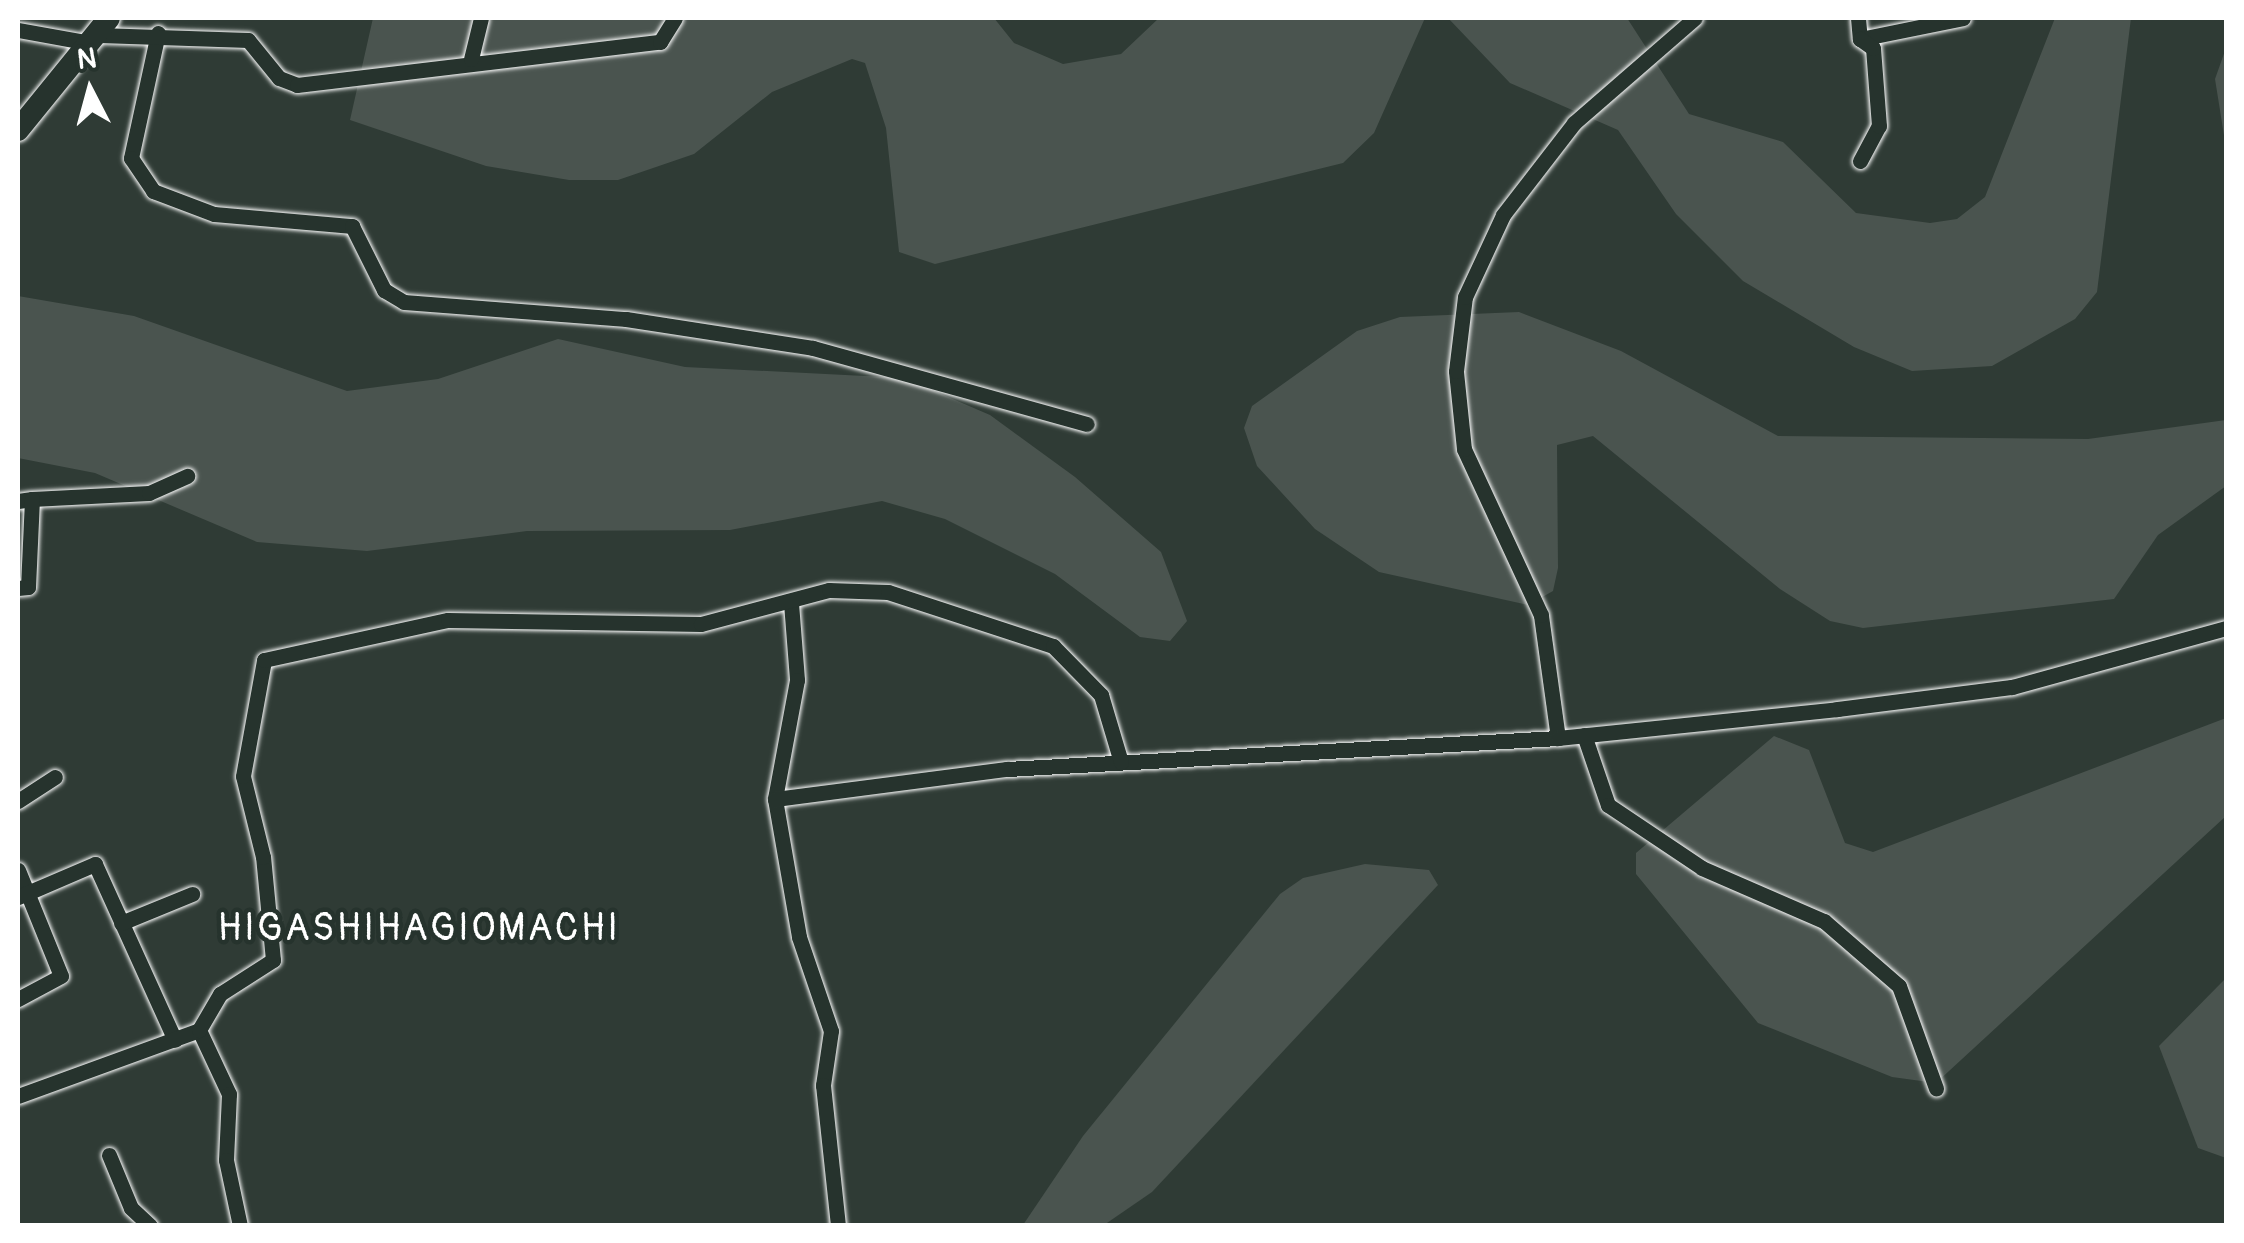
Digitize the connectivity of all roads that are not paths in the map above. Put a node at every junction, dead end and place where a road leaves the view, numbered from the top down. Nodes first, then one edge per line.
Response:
1 (480, 18) edge
2 (675, 18) edge
3 (1695, 18) edge
4 (1858, 18) edge
5 (1963, 18) edge
6 (18, 30) edge
7 (100, 32) edge
8 (158, 33) junction
9 (1860, 39) junction
10 (472, 59) junction
11 (18, 130) edge
12 (1860, 161) dead end
13 (1087, 424) dead end
14 (188, 476) dead end
15 (25, 500) edge
16 (18, 588) edge
17 (791, 603) junction
18 (2226, 628) edge
19 (1584, 735) junction
20 (1558, 738) junction
21 (1121, 762) junction
22 (55, 777) dead end
23 (775, 799) junction
24 (18, 801) edge
25 (18, 870) edge
26 (192, 894) dead end
27 (22, 895) edge
28 (122, 923) junction
29 (18, 999) edge
30 (199, 1030) junction
31 (175, 1040) junction
32 (1936, 1088) dead end
33 (18, 1096) edge
34 (109, 1155) dead end
35 (150, 1226) edge
36 (240, 1226) edge
37 (838, 1226) edge

1 - 10 street
2 - 10 street
3 - 20 street
4 - 9 street
5 - 9 street
6 - 7 street
7 - 8 street
7 - 11 main road
8 - 10 street
8 - 13 street
9 - 12 street
14 - 15 street
15 - 16 street
17 - 21 street
17 - 23 street
17 - 30 street
18 - 19 street
19 - 20 street
19 - 32 street
20 - 21 street
21 - 23 street
22 - 24 street
23 - 37 street
25 - 27 street
26 - 28 street
27 - 28 street
27 - 29 street
28 - 31 street
30 - 31 street
30 - 36 street
31 - 33 street
34 - 35 street

